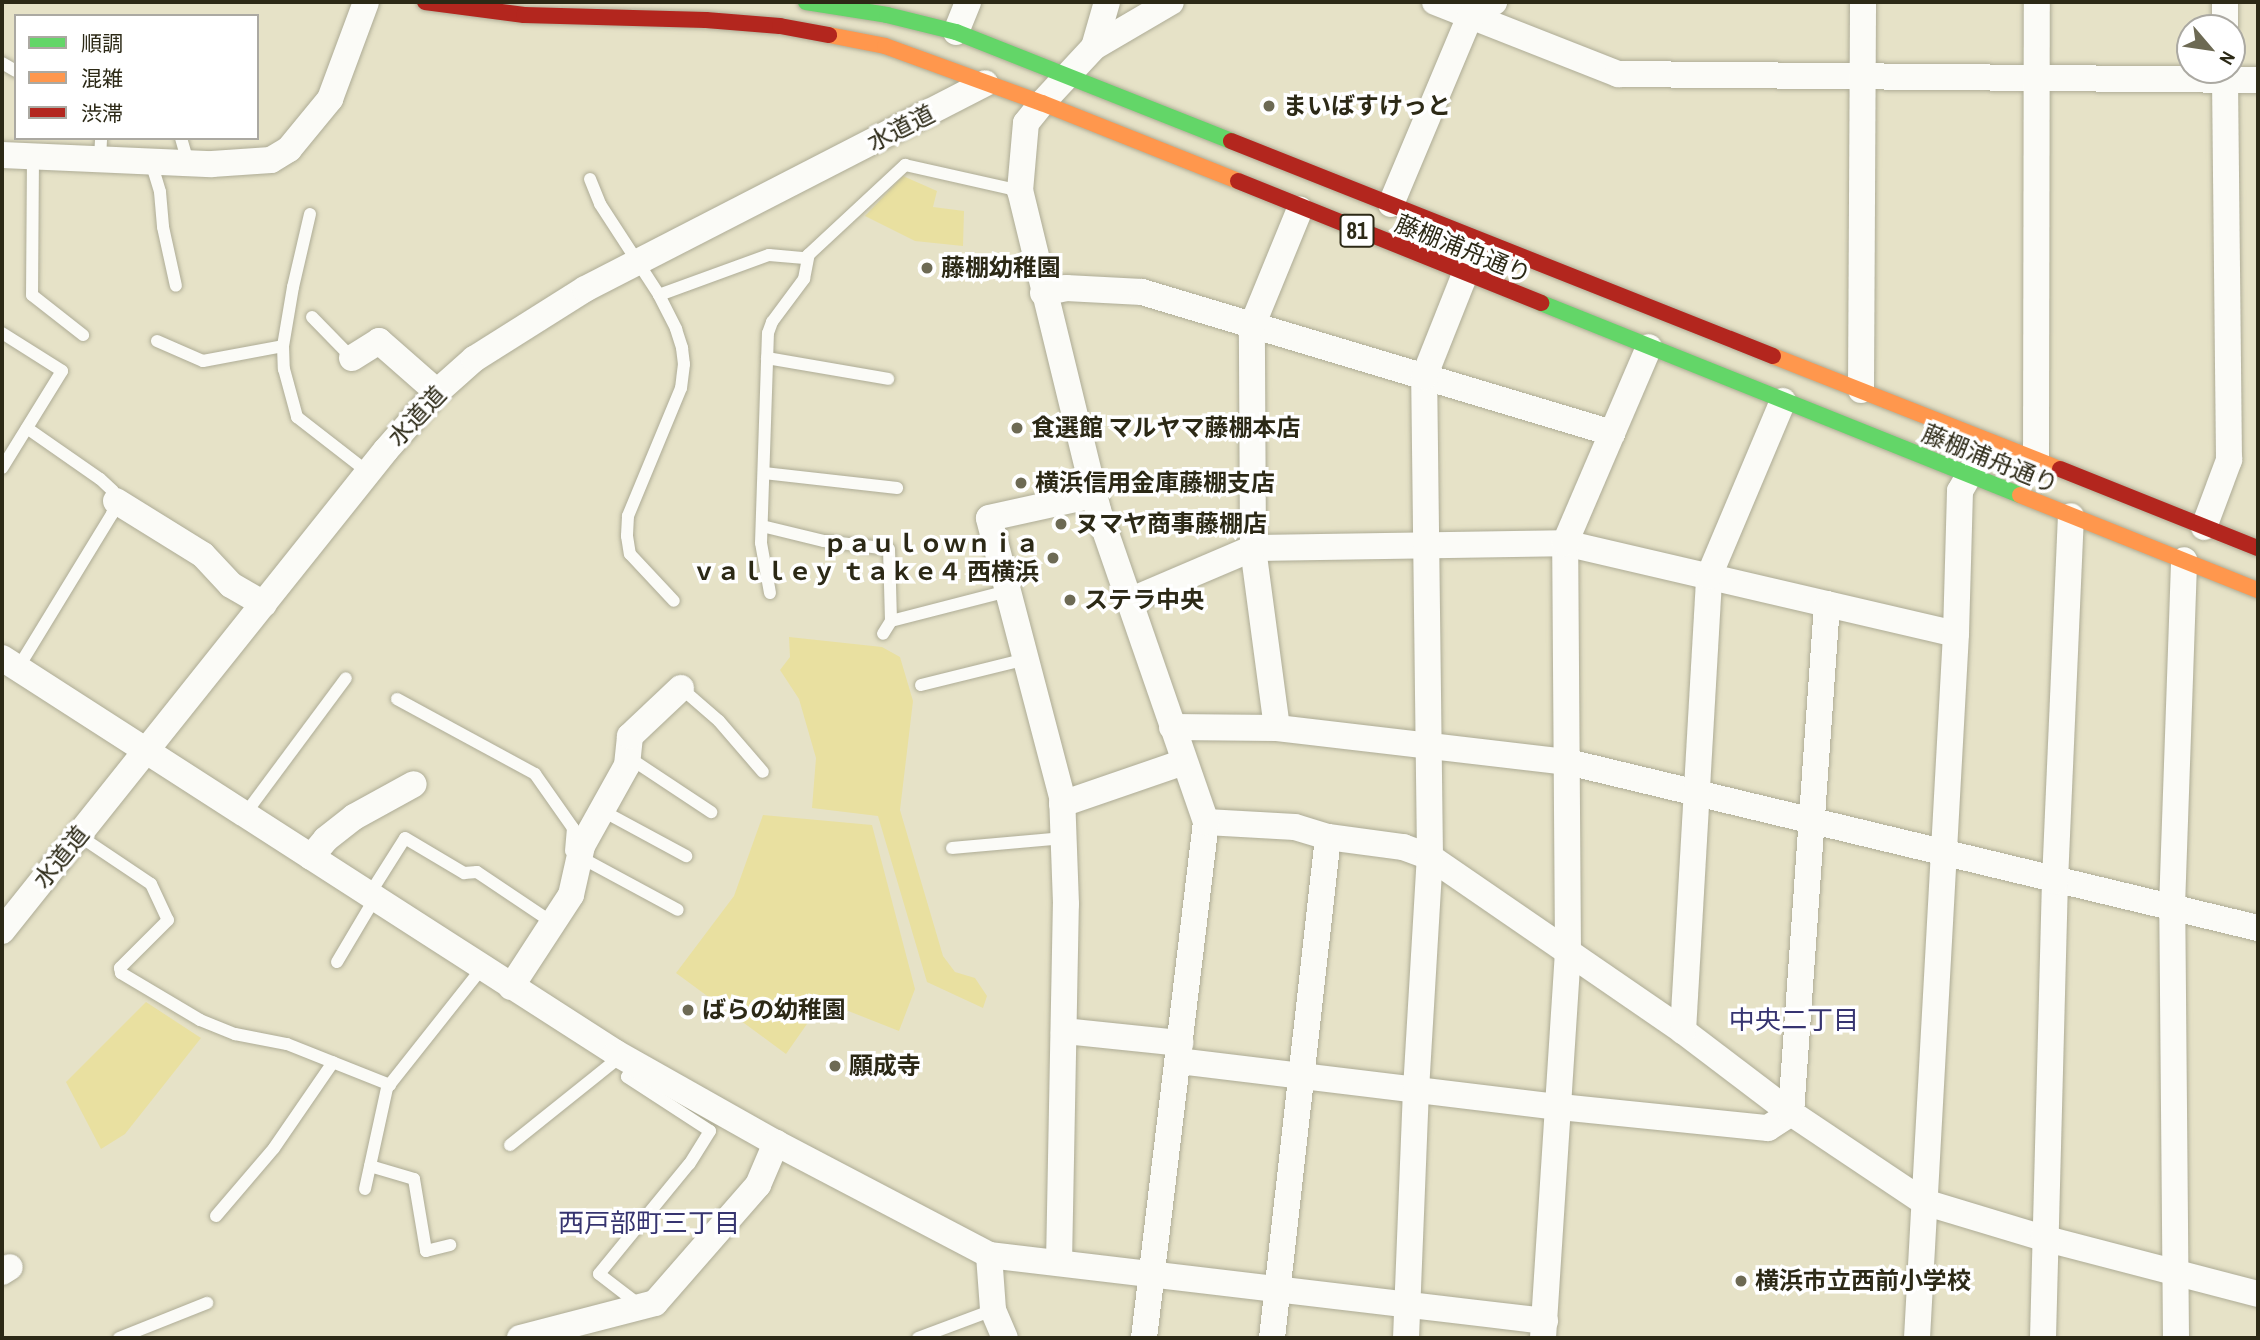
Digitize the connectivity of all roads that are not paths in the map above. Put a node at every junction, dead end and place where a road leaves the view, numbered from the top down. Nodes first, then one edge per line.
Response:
1 (366, 2) edge
2 (425, 2) edge
3 (806, 2) edge
4 (968, 2) edge
5 (1107, 2) edge
6 (1171, 2) edge
7 (1435, 2) edge
8 (1494, 2) edge
9 (1863, 2) edge
10 (2037, 2) edge
11 (840, 4) edge
12 (1470, 16) junction
13 (956, 32) junction
14 (1094, 47) junction
15 (1066, 74) junction
16 (1862, 76) junction
17 (2176, 76) edge
18 (2037, 78) junction
19 (985, 83) junction
20 (2225, 84) edge
21 (1042, 103) junction
22 (100, 149) edge
23 (185, 151) edge
24 (2, 155) edge
25 (33, 156) junction
26 (151, 162) junction
27 (590, 179) dead end
28 (1020, 191) junction
29 (1391, 204) junction
30 (1300, 209) junction
31 (310, 214) dead end
32 (809, 254) junction
33 (639, 260) junction
34 (1465, 274) junction
35 (176, 286) dead end
36 (1043, 293) junction
37 (660, 295) junction
38 (312, 317) dead end
39 (1252, 326) junction
40 (2, 333) edge
41 (83, 335) dead end
42 (157, 341) dead end
43 (283, 346) junction
44 (1649, 347) junction
45 (352, 358) joint
46 (767, 358) junction
47 (1424, 377) junction
48 (888, 379) dead end
49 (1861, 390) junction
50 (437, 392) junction
51 (1783, 401) junction
52 (27, 428) junction
53 (1612, 433) junction
54 (1986, 440) junction
55 (2036, 460) junction
56 (2, 468) edge
57 (368, 472) junction
58 (764, 473) junction
59 (1970, 475) junction
60 (897, 488) dead end
61 (1094, 495) junction
62 (116, 501) junction
63 (2071, 516) junction
64 (762, 526) junction
65 (2204, 527) junction
66 (1565, 542) junction
67 (1427, 545) junction
68 (1253, 548) junction
69 (2258, 548) edge
70 (2184, 560) junction
71 (1709, 576) junction
72 (2258, 590) edge
73 (1008, 591) junction
74 (770, 593) dead end
75 (674, 601) dead end
76 (1129, 601) junction
77 (264, 604) junction
78 (1827, 604) junction
79 (891, 621) junction
80 (883, 634) dead end
81 (1956, 634) junction
82 (1026, 659) junction
83 (10, 663) edge
84 (346, 678) dead end
85 (921, 685) dead end
86 (681, 688) joint
87 (397, 699) dead end
88 (1172, 727) junction
89 (1277, 728) junction
90 (1430, 746) junction
91 (148, 750) junction
92 (628, 757) junction
93 (1184, 761) junction
94 (1568, 762) junction
95 (763, 772) dead end
96 (414, 784) dead end
97 (1695, 792) junction
98 (1062, 804) junction
99 (601, 810) junction
100 (711, 812) dead end
101 (245, 814) junction
102 (1206, 821) junction
103 (1812, 821) junction
104 (78, 835) junction
105 (1328, 837) junction
106 (1064, 838) junction
107 (952, 848) dead end
108 (1942, 853) junction
109 (580, 856) junction
110 (686, 856) dead end
111 (311, 857) junction
112 (1430, 857) junction
113 (2055, 881) junction
114 (372, 897) junction
115 (568, 900) junction
116 (2172, 907) junction
117 (678, 910) dead end
118 (553, 923) junction
119 (2258, 928) edge
120 (2, 931) edge
121 (1569, 952) junction
122 (337, 962) dead end
123 (482, 968) junction
124 (511, 987) junction
125 (1064, 1031) junction
126 (1683, 1031) junction
127 (1179, 1052) junction
128 (628, 1060) junction
129 (333, 1062) junction
130 (1303, 1076) junction
131 (390, 1085) junction
132 (1416, 1090) junction
133 (1560, 1107) junction
134 (1791, 1113) junction
135 (776, 1143) junction
136 (510, 1145) dead end
137 (370, 1166) junction
138 (365, 1189) dead end
139 (1924, 1202) junction
140 (216, 1216) dead end
141 (2043, 1238) junction
142 (450, 1245) dead end
143 (989, 1255) junction
144 (1059, 1263) junction
145 (1152, 1274) junction
146 (2176, 1275) junction
147 (1278, 1289) junction
148 (2258, 1294) edge
149 (207, 1303) dead end
150 (1408, 1305) junction
151 (642, 1307) junction
152 (993, 1310) junction
153 (1544, 1330) edge
154 (119, 1338) edge
155 (520, 1338) edge
156 (918, 1338) edge
157 (1005, 1338) edge
158 (1144, 1338) edge
159 (1272, 1338) edge
160 (1406, 1338) edge
161 (1917, 1338) edge
162 (2043, 1338) edge
163 (2176, 1338) edge

1 - 23 street
2 - 19 main road, 藤棚浦舟通り / 81
3 - 11 main road, 藤棚浦舟通り / 81
4 - 13 street
5 - 14 street
6 - 14 street
7 - 12 street
8 - 12 street
9 - 16 street
10 - 18 street
11 - 13 main road, 藤棚浦舟通り / 81
12 - 16 street
12 - 29 street
13 - 15 main road, 藤棚浦舟通り / 81
14 - 15 street
15 - 21 street
15 - 29 main road, 藤棚浦舟通り / 81
16 - 18 street
16 - 49 street
17 - 18 street
18 - 55 street
19 - 21 main road, 藤棚浦舟通り / 81
19 - 33 street, 水道道
20 - 65 street
21 - 28 street
21 - 30 main road, 藤棚浦舟通り / 81
22 - 25 street
22 - 26 street
23 - 26 street
24 - 25 street
25 - 41 lane
26 - 35 lane
27 - 33 lane
28 - 32 lane
28 - 36 street
29 - 49 main road, 藤棚浦舟通り / 81
30 - 34 main road, 藤棚浦舟通り / 81
30 - 39 street
31 - 43 lane
32 - 37 lane
32 - 46 lane
33 - 37 lane
33 - 50 street, 水道道
34 - 44 main road, 藤棚浦舟通り / 81
34 - 47 street
36 - 39 street
36 - 61 street
37 - 75 lane
38 - 45 lane
39 - 47 street
39 - 68 street
40 - 52 lane
42 - 43 lane
43 - 57 lane
44 - 51 main road, 藤棚浦舟通り / 81
44 - 53 street
45 - 50 street
46 - 48 lane
46 - 58 lane
47 - 53 street
47 - 67 street
49 - 54 main road, 藤棚浦舟通り / 81
50 - 57 street, 水道道
51 - 59 main road, 藤棚浦舟通り / 81
51 - 71 street
52 - 56 lane
52 - 62 lane
53 - 66 street
54 - 55 main road, 藤棚浦舟通り / 81
54 - 59 street
55 - 65 main road, 藤棚浦舟通り / 81
57 - 77 street, 水道道
58 - 60 lane
58 - 64 lane
59 - 63 main road, 藤棚浦舟通り / 81
59 - 81 street
61 - 73 street
61 - 76 street
62 - 77 street
62 - 83 lane
63 - 70 main road, 藤棚浦舟通り / 81
63 - 113 street
64 - 74 lane
64 - 79 lane
65 - 69 main road, 藤棚浦舟通り / 81
66 - 67 street
66 - 71 street
66 - 94 street
67 - 68 street
67 - 90 street
68 - 76 street
68 - 89 street
70 - 72 main road, 藤棚浦舟通り / 81
70 - 116 street
71 - 78 street
71 - 97 street
73 - 79 lane
73 - 82 street
76 - 88 street
77 - 91 street, 水道道
78 - 81 street
78 - 103 street
79 - 80 lane
81 - 108 street
82 - 85 lane
82 - 98 street
83 - 91 street
84 - 101 lane
86 - 92 street
86 - 95 lane
87 - 115 lane
88 - 89 street
88 - 93 street
89 - 90 street
90 - 94 street
90 - 112 street
91 - 101 street
91 - 104 street, 水道道
92 - 99 street
92 - 100 lane
93 - 98 street
93 - 102 street
94 - 97 street
94 - 121 street
96 - 111 street
97 - 103 street
97 - 126 street
98 - 106 street
99 - 109 street
99 - 110 lane
101 - 111 street
102 - 105 street
102 - 127 street
103 - 108 street
103 - 134 street
104 - 120 street, 水道道
104 - 129 lane
105 - 112 street
105 - 130 street
106 - 107 lane
106 - 125 street
108 - 113 street
108 - 139 street
109 - 115 street
109 - 117 lane
111 - 114 street
112 - 121 street
112 - 132 street
113 - 116 street
113 - 141 street
114 - 118 lane
114 - 122 lane
114 - 123 street
115 - 118 street
116 - 119 street
116 - 146 street
118 - 124 street
121 - 126 street
121 - 133 street
123 - 124 street
123 - 131 lane
124 - 128 street
125 - 127 street
125 - 144 street
126 - 134 street
127 - 130 street
127 - 145 street
128 - 135 street
128 - 136 lane
128 - 151 lane
129 - 131 lane
129 - 140 lane
130 - 132 street
130 - 147 street
131 - 137 lane
132 - 133 street
132 - 150 street
133 - 134 street
133 - 153 street
134 - 139 street
135 - 143 street
135 - 151 street
137 - 138 lane
137 - 142 lane
139 - 141 street
139 - 161 street
141 - 146 street
141 - 162 street
143 - 144 street
143 - 152 street
144 - 145 street
145 - 147 street
145 - 158 street
146 - 148 street
146 - 163 street
147 - 150 street
147 - 159 street
149 - 154 lane
150 - 153 street
150 - 160 street
151 - 155 street
152 - 156 lane
152 - 157 street

